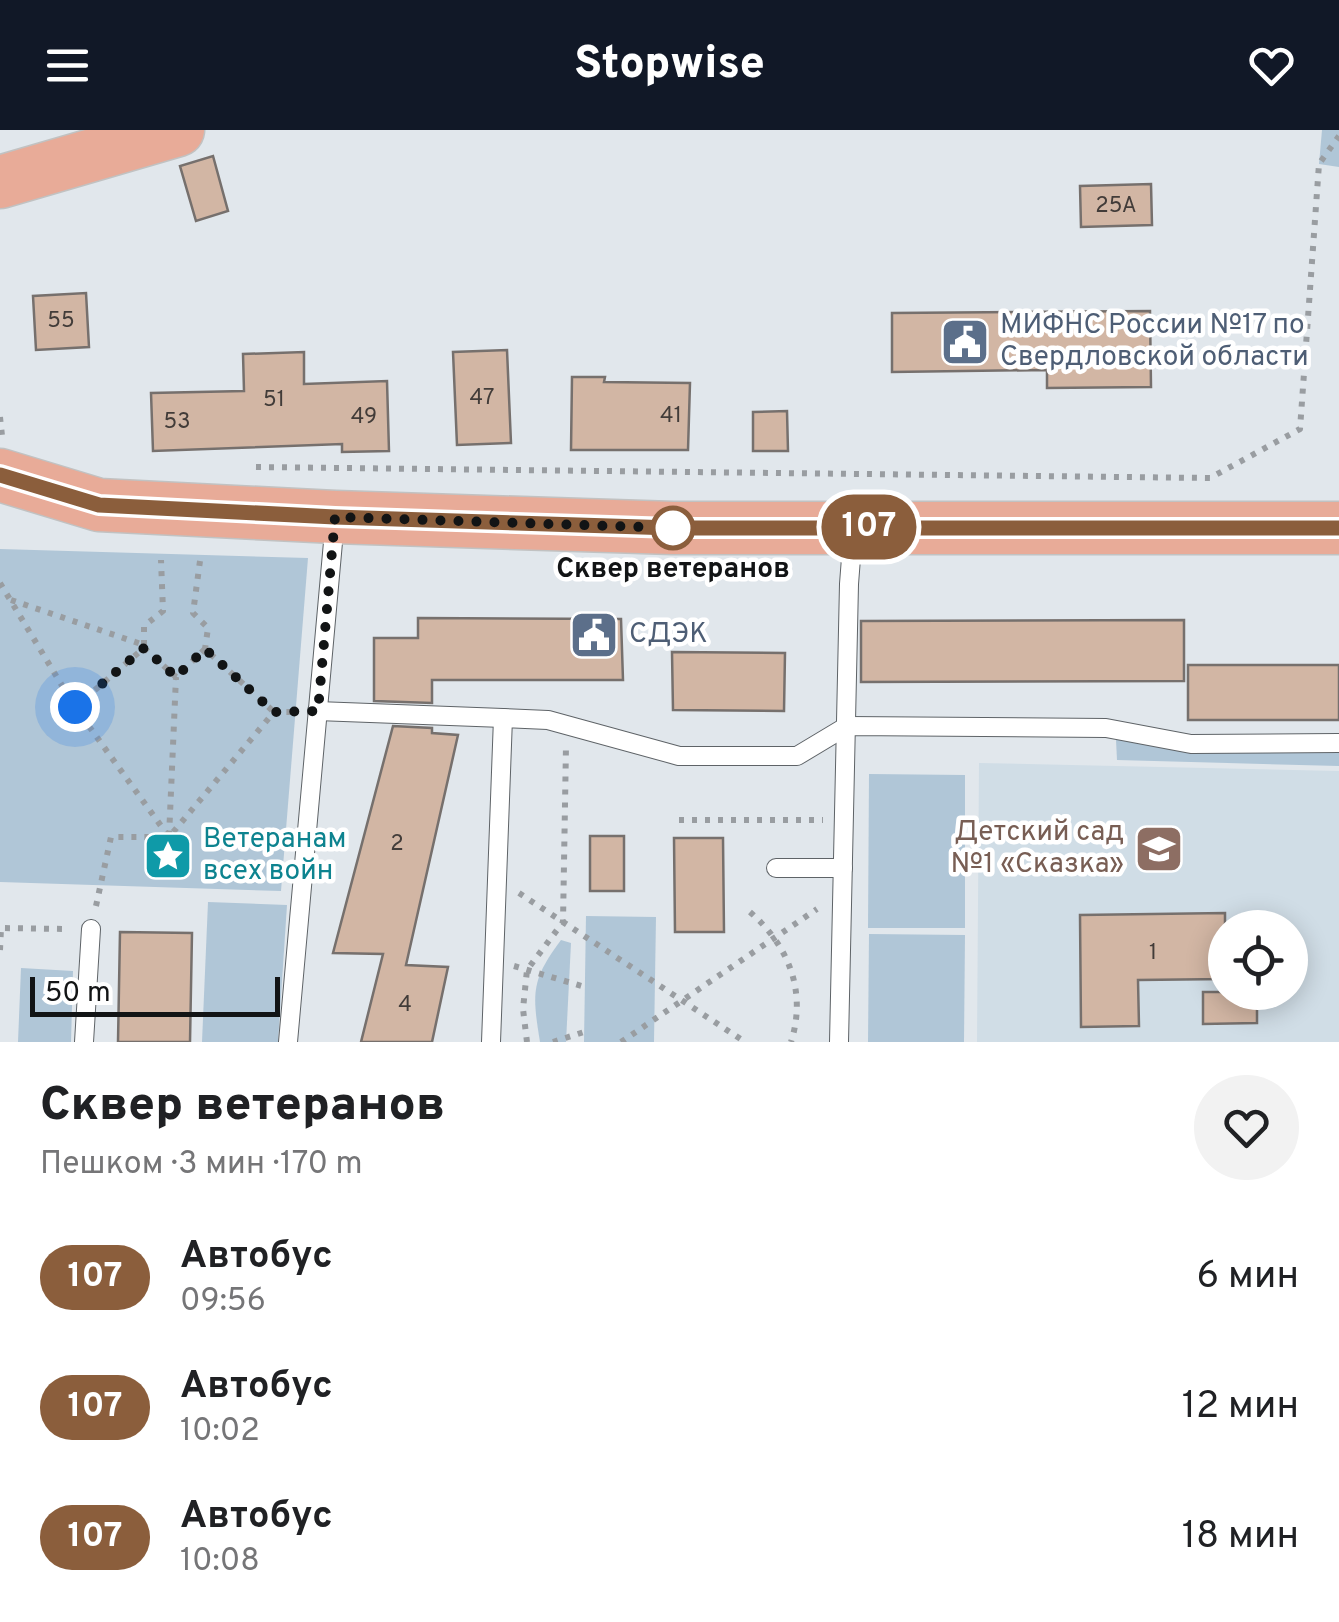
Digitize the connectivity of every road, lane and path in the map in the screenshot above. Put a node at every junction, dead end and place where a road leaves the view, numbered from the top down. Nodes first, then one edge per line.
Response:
1 (178, 130) edge
2 (1339, 136) edge
3 (0, 182) edge
4 (241, 467) dead end
5 (0, 475) edge
6 (335, 517) junction
7 (854, 526) junction
8 (1339, 528) edge
9 (161, 560) dead end
10 (200, 561) dead end
11 (0, 583) edge
12 (10, 599) junction
13 (144, 646) junction
14 (205, 649) junction
15 (176, 677) junction
16 (75, 707) junction
17 (318, 711) junction
18 (274, 712) junction
19 (503, 718) junction
20 (567, 725) junction
21 (847, 726) junction
22 (1339, 743) edge
23 (679, 820) dead end
24 (844, 820) junction
25 (169, 837) junction
26 (776, 868) dead end
27 (843, 868) junction
28 (497, 879) junction
29 (843, 892) junction
30 (750, 912) dead end
31 (563, 922) junction
32 (0, 926) edge
33 (92, 930) junction
34 (774, 937) junction
35 (0, 950) edge
36 (494, 960) junction
37 (527, 970) junction
38 (585, 987) dead end
39 (682, 1001) junction
40 (584, 1032) dead end
41 (84, 1042) edge
42 (288, 1042) edge
43 (491, 1042) edge
44 (528, 1042) edge
45 (553, 1042) edge
46 (620, 1042) edge
47 (745, 1042) edge
48 (791, 1042) edge
49 (840, 1042) edge

1 - 3 main road
2 - 4 path
5 - 6 main road
6 - 7 main road
6 - 17 lane
7 - 8 main road
7 - 21 lane
9 - 13 path
10 - 14 path
11 - 12 path
12 - 13 path
12 - 16 path
13 - 15 path
13 - 16 path
14 - 15 path
14 - 18 path
15 - 25 path
16 - 25 path
17 - 18 path
17 - 19 lane
17 - 42 lane
18 - 25 path
19 - 20 lane
19 - 28 lane
20 - 21 lane
20 - 31 path
21 - 22 lane
21 - 24 lane
23 - 24 path
24 - 27 lane
25 - 33 path
26 - 27 lane
27 - 29 lane
28 - 31 path
28 - 36 lane
29 - 34 path
29 - 49 lane
30 - 34 path
31 - 37 path
31 - 39 path
32 - 33 path
32 - 35 path
33 - 41 lane
34 - 39 path
34 - 48 path
36 - 37 path
36 - 43 lane
37 - 38 path
37 - 44 path
39 - 46 path
39 - 47 path
40 - 45 path

